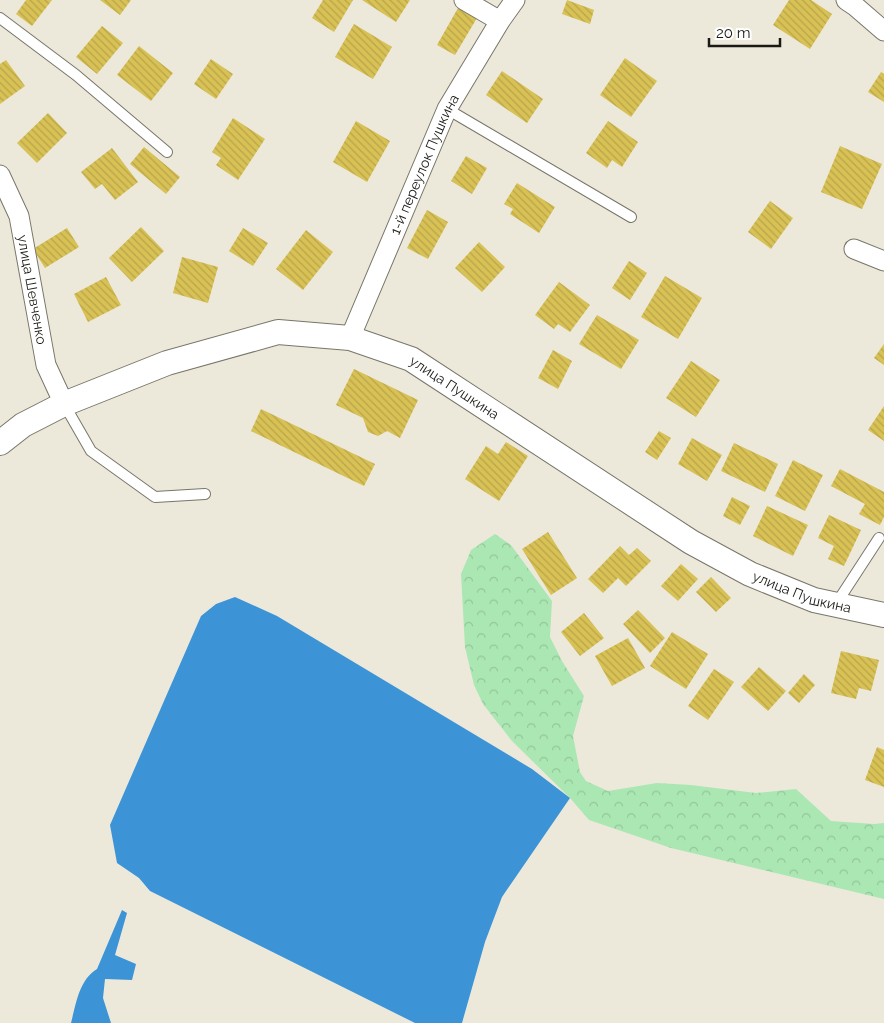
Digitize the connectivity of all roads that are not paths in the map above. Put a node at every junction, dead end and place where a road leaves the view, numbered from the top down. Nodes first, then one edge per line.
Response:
1 (464, 0) edge
2 (515, 0) edge
3 (846, 0) edge
4 (0, 18) edge
5 (500, 21) junction
6 (884, 31) edge
7 (447, 109) junction
8 (167, 152) dead end
9 (0, 175) edge
10 (630, 217) dead end
11 (854, 249) dead end
12 (884, 261) edge
13 (350, 338) junction
14 (64, 404) junction
15 (0, 443) edge
16 (205, 494) dead end
17 (879, 538) dead end
18 (836, 605) junction
19 (884, 615) edge

1 - 5 street
2 - 5 street, 1-й переулок Пушкина
3 - 6 street
4 - 8 lane
5 - 7 street, 1-й переулок Пушкина
7 - 10 lane
7 - 13 street, 1-й переулок Пушкина
9 - 14 street, улица Шевченко
11 - 12 street
13 - 14 street, улица Пушкина
13 - 18 street, улица Пушкина
14 - 15 street, улица Пушкина
14 - 16 lane
17 - 18 lane
18 - 19 street, улица Пушкина

